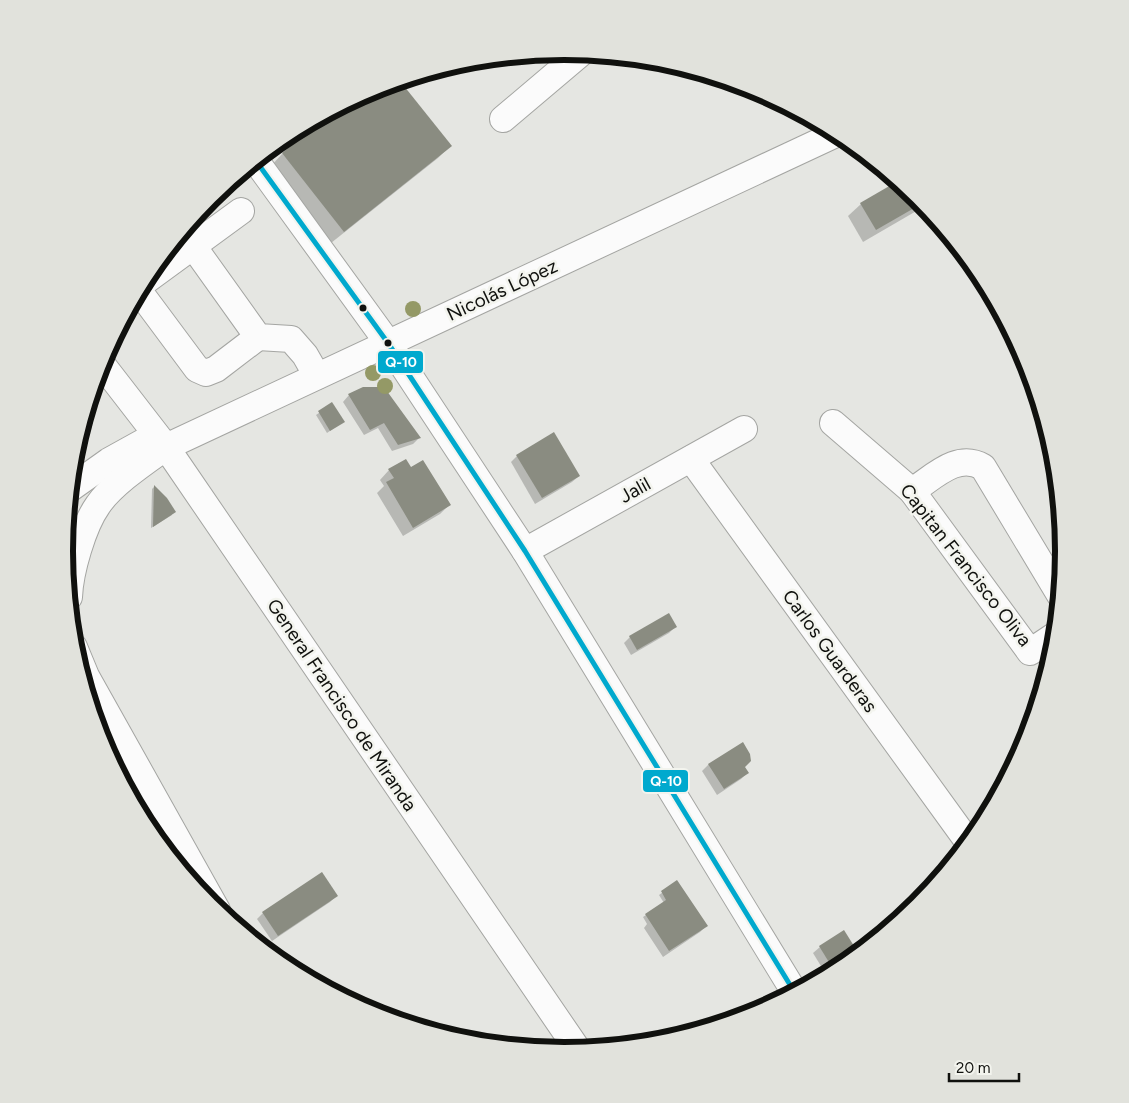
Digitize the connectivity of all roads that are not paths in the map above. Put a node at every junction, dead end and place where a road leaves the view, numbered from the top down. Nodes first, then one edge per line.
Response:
1 (572, 60) edge
2 (503, 119) dead end
3 (829, 137) edge
4 (260, 166) edge
5 (240, 211) dead end
6 (188, 239) edge
7 (176, 251) edge
8 (144, 298) edge
9 (258, 337) junction
10 (388, 343) junction
11 (107, 370) edge
12 (317, 376) junction
13 (833, 423) dead end
14 (744, 429) dead end
15 (161, 441) junction
16 (691, 459) junction
17 (78, 483) edge
18 (912, 491) junction
19 (525, 551) junction
20 (74, 569) edge
21 (1055, 586) edge
22 (1048, 640) edge
23 (93, 688) edge
24 (964, 837) edge
25 (202, 883) edge
26 (791, 987) edge
27 (573, 1043) edge

1 - 2 street
3 - 10 street, Nicolás López
4 - 10 street
5 - 6 street
6 - 7 street
6 - 9 street
8 - 9 street
9 - 12 street
10 - 12 street, Nicolás López
10 - 19 street
11 - 15 street, General Francisco de Miranda
12 - 15 street, Nicolás López
13 - 18 street, Capitan Francisco Oliva
14 - 16 street, Jalil
15 - 17 street
15 - 20 street
15 - 27 street, General Francisco de Miranda
16 - 19 street, Jalil
16 - 24 street, Carlos Guarderas
18 - 21 street
18 - 22 street, Capitan Francisco Oliva
19 - 26 street
23 - 25 street

